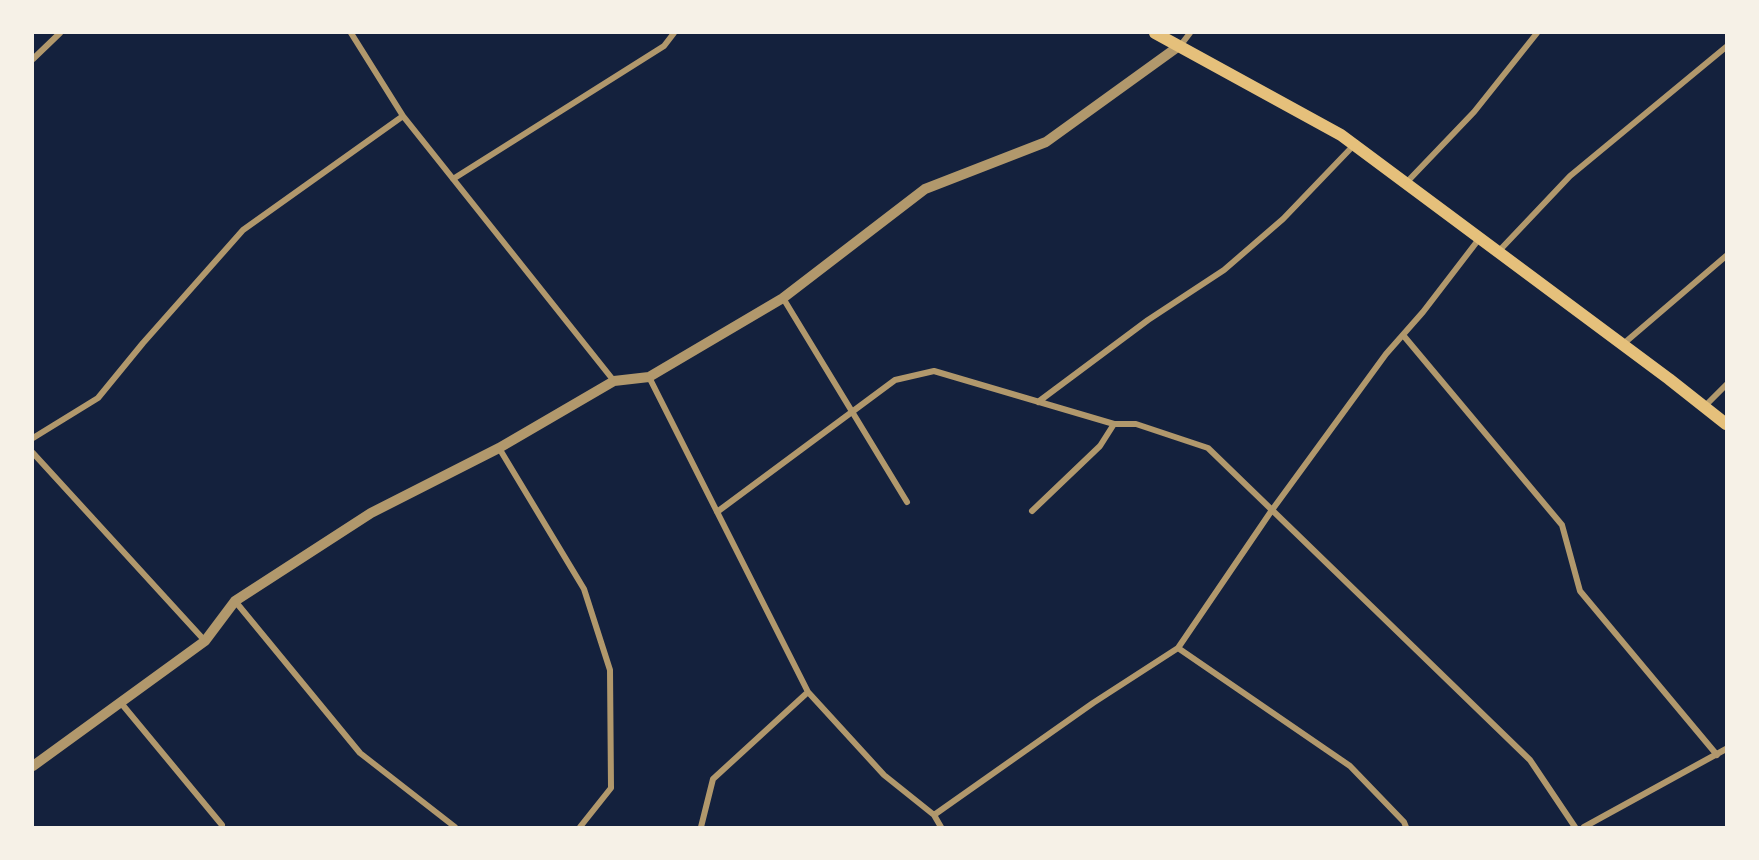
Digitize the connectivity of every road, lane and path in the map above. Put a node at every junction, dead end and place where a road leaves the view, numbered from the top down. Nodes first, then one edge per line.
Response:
1 (60, 33) edge
2 (351, 33) edge
3 (674, 33) edge
4 (1155, 33) edge
5 (1190, 33) edge
6 (1537, 33) edge
7 (1179, 46) junction
8 (1724, 52) edge
9 (33, 60) edge
10 (403, 116) junction
11 (1354, 145) junction
12 (453, 179) junction
13 (1406, 183) junction
14 (1479, 238) junction
15 (1498, 252) junction
16 (1726, 256) edge
17 (783, 298) junction
18 (1403, 334) junction
19 (1622, 345) junction
20 (650, 377) junction
21 (614, 381) junction
22 (1726, 385) edge
23 (1038, 402) junction
24 (1704, 407) junction
25 (852, 412) junction
26 (1114, 424) junction
27 (1726, 424) edge
28 (33, 438) edge
29 (499, 448) junction
30 (33, 453) edge
31 (907, 502) dead end
32 (1272, 510) junction
33 (1032, 511) dead end
34 (717, 512) junction
35 (235, 601) junction
36 (205, 641) junction
37 (1178, 648) junction
38 (808, 692) junction
39 (121, 703) junction
40 (1726, 749) edge
41 (1717, 755) junction
42 (33, 766) edge
43 (934, 815) junction
44 (222, 825) dead end
45 (455, 827) edge
46 (580, 827) edge
47 (701, 827) edge
48 (941, 827) edge
49 (1406, 827) edge
50 (1575, 827) edge
51 (1584, 827) edge

1 - 9 street
2 - 10 street
3 - 12 street
4 - 7 main road
5 - 7 street
6 - 13 street
7 - 11 main road
7 - 17 street
8 - 15 street
10 - 12 street
10 - 28 street
11 - 13 main road
11 - 23 street
12 - 21 street
13 - 14 main road
14 - 15 main road
14 - 18 street
15 - 19 main road
16 - 19 street
17 - 20 street
17 - 25 street
18 - 32 street
18 - 41 street
19 - 24 main road
20 - 21 street
20 - 34 street
21 - 29 street
22 - 24 street
23 - 25 street
23 - 26 street
24 - 27 main road
25 - 31 street
25 - 34 street
26 - 32 street
26 - 33 street
29 - 35 street
29 - 46 street
30 - 36 street
32 - 37 street
32 - 50 street
34 - 38 street
35 - 36 street
35 - 45 street
36 - 39 street
37 - 43 street
37 - 49 street
38 - 43 street
38 - 47 street
39 - 42 street
39 - 44 street
40 - 41 street
41 - 51 street
43 - 48 street

